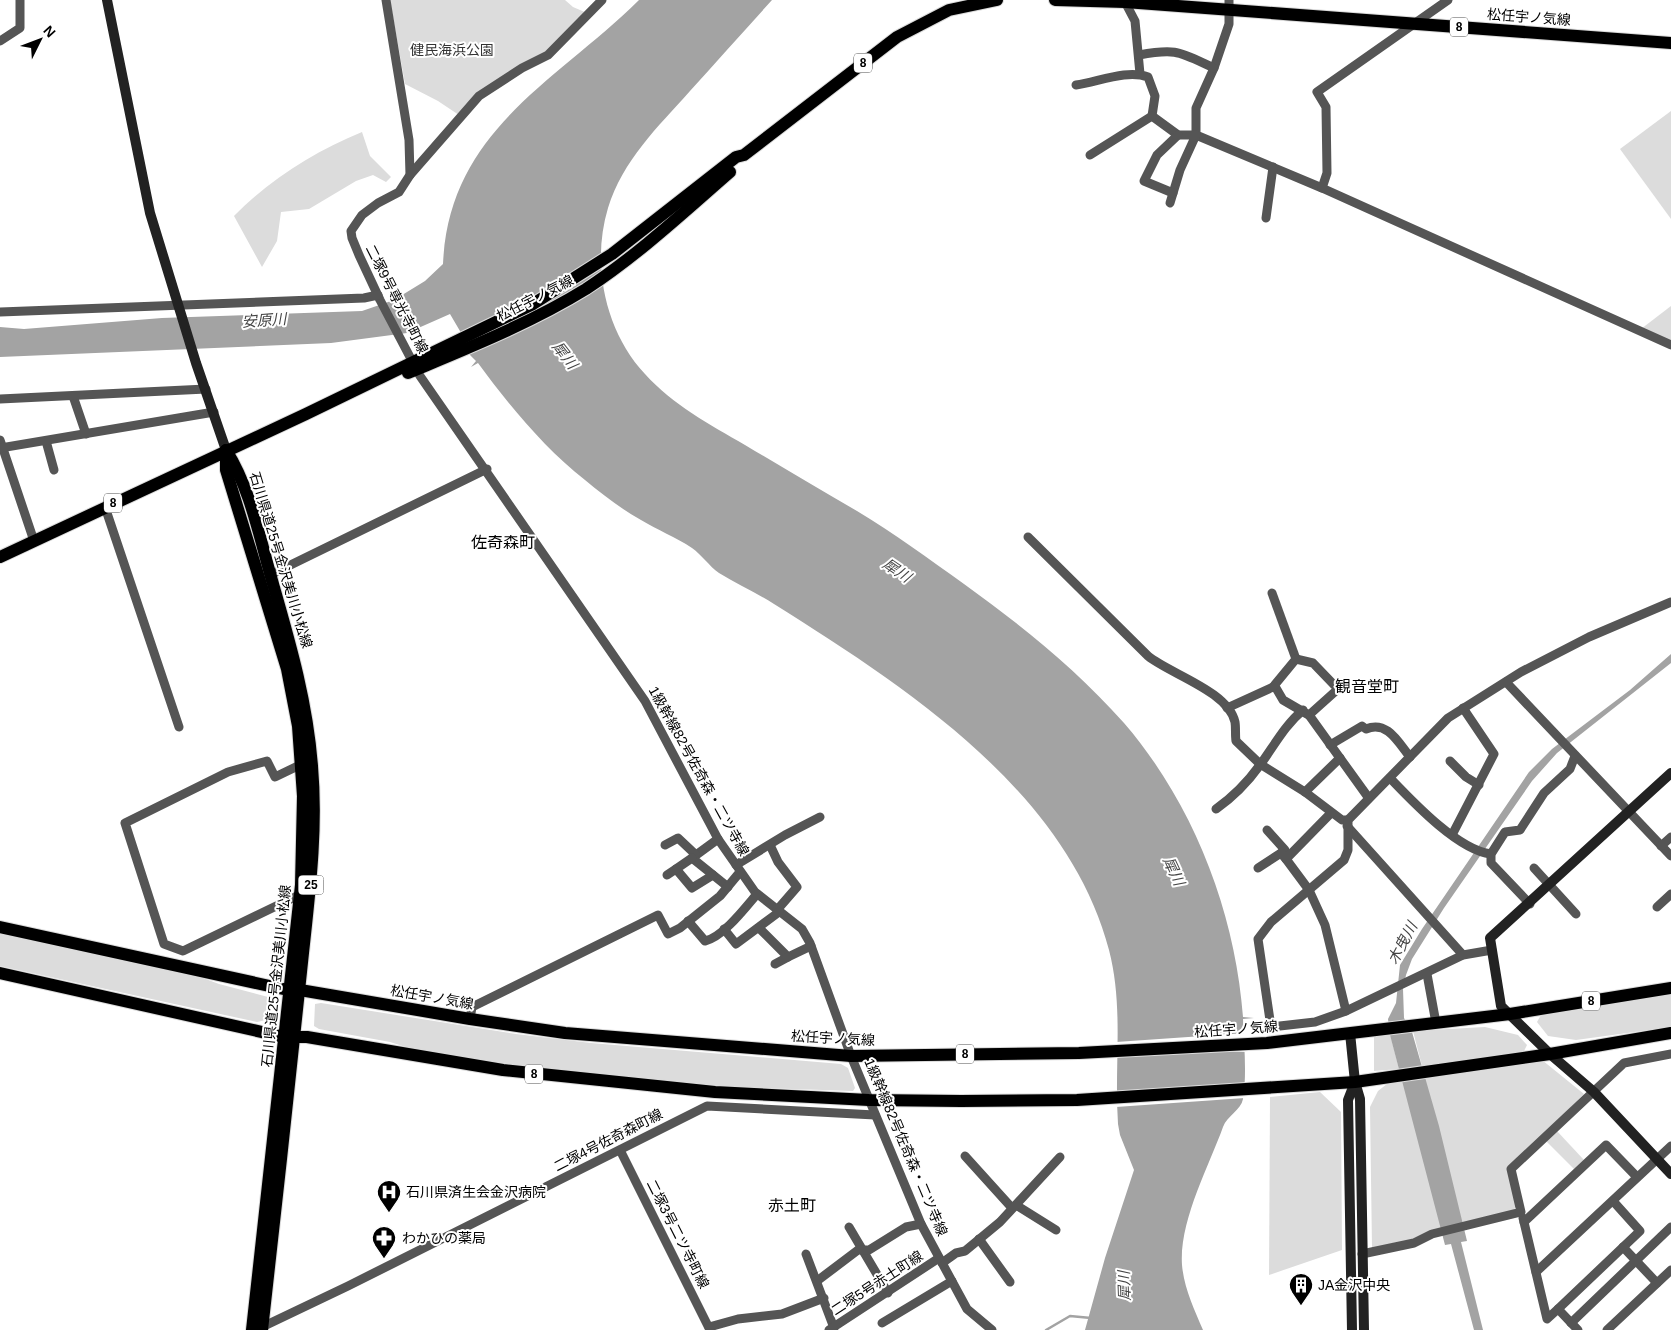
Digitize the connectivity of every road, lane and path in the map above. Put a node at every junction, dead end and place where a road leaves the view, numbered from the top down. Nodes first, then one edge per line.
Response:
1 (20, 0) edge
2 (107, 0) edge
3 (386, 0) edge
4 (602, 0) edge
5 (997, 0) edge
6 (1055, 0) edge
7 (1448, 0) edge
8 (1122, 1) edge
9 (1229, 5) edge
10 (1416, 24) junction
11 (0, 41) edge
12 (1671, 43) edge
13 (1139, 55) junction
14 (1214, 68) junction
15 (1140, 74) junction
16 (1076, 84) dead end
17 (1152, 116) junction
18 (1178, 135) junction
19 (1196, 135) junction
20 (744, 155) junction
21 (1090, 155) dead end
22 (1273, 167) junction
23 (410, 175) junction
24 (1322, 188) junction
25 (1173, 193) junction
26 (1170, 203) dead end
27 (1266, 218) dead end
28 (379, 298) junction
29 (180, 308) junction
30 (0, 312) edge
31 (1671, 345) edge
32 (451, 349) junction
33 (415, 365) junction
34 (206, 389) junction
35 (73, 396) junction
36 (0, 399) edge
37 (214, 412) junction
38 (86, 434) junction
39 (46, 441) junction
40 (1, 445) edge
41 (226, 450) junction
42 (487, 469) junction
43 (54, 470) dead end
44 (105, 506) junction
45 (1028, 537) dead end
46 (34, 541) junction
47 (0, 557) edge
48 (270, 575) junction
49 (1272, 593) dead end
50 (1671, 602) edge
51 (1296, 659) junction
52 (1506, 682) junction
53 (1273, 687) junction
54 (1227, 708) junction
55 (1462, 708) junction
56 (1306, 713) junction
57 (179, 727) dead end
58 (1330, 745) junction
59 (1575, 756) junction
60 (1410, 757) junction
61 (1340, 758) junction
62 (1450, 761) dead end
63 (302, 764) junction
64 (1260, 764) junction
65 (1671, 773) edge
66 (1390, 778) junction
67 (1479, 785) junction
68 (1305, 792) junction
69 (1368, 797) junction
70 (1216, 809) dead end
71 (1628, 811) junction
72 (1331, 813) junction
73 (820, 816) dead end
74 (1348, 823) junction
75 (1266, 830) dead end
76 (1452, 835) junction
77 (1671, 837) edge
78 (718, 839) junction
79 (665, 845) dead end
80 (770, 845) junction
81 (1661, 846) junction
82 (1483, 852) junction
83 (694, 856) junction
84 (1284, 856) junction
85 (1671, 856) edge
86 (676, 868) junction
87 (1258, 868) dead end
88 (1534, 868) dead end
89 (738, 869) junction
90 (667, 875) dead end
91 (713, 875) junction
92 (1549, 885) junction
93 (728, 887) junction
94 (1309, 890) junction
95 (757, 894) junction
96 (1671, 894) edge
97 (299, 895) junction
98 (1530, 904) junction
99 (1656, 907) dead end
100 (778, 911) junction
101 (1576, 914) dead end
102 (688, 921) junction
103 (0, 926) edge
104 (759, 928) junction
105 (724, 929) junction
106 (811, 946) junction
107 (1492, 950) junction
108 (1463, 955) junction
109 (788, 957) junction
110 (775, 964) dead end
111 (0, 973) edge
112 (1427, 974) junction
113 (1671, 988) edge
114 (294, 990) junction
115 (1346, 1011) junction
116 (1510, 1014) junction
117 (470, 1019) junction
118 (1436, 1023) junction
119 (1671, 1033) edge
120 (1350, 1034) junction
121 (290, 1037) junction
122 (1550, 1054) junction
123 (1671, 1054) edge
124 (851, 1056) junction
125 (1355, 1082) junction
126 (715, 1092) junction
127 (1594, 1092) junction
128 (870, 1100) junction
129 (707, 1106) junction
130 (876, 1115) junction
131 (1671, 1146) edge
132 (620, 1150) junction
133 (965, 1156) dead end
134 (1060, 1157) dead end
135 (1657, 1160) junction
136 (1671, 1174) edge
137 (1638, 1177) junction
138 (1613, 1201) junction
139 (1014, 1206) junction
140 (1522, 1212) junction
141 (1524, 1222) junction
142 (921, 1224) junction
143 (849, 1227) dead end
144 (1671, 1227) edge
145 (1056, 1230) dead end
146 (979, 1239) junction
147 (1623, 1247) junction
148 (863, 1250) junction
149 (806, 1254) dead end
150 (1362, 1254) junction
151 (941, 1260) junction
152 (1636, 1261) junction
153 (1671, 1270) edge
154 (1536, 1272) junction
155 (817, 1281) junction
156 (952, 1281) junction
157 (1010, 1282) dead end
158 (1657, 1283) junction
159 (888, 1292) junction
160 (824, 1298) junction
161 (1558, 1309) junction
162 (882, 1323) dead end
163 (1574, 1327) edge
164 (710, 1328) edge
165 (259, 1329) edge
166 (831, 1329) edge
167 (992, 1330) edge
168 (1352, 1330) edge
169 (1364, 1330) edge
170 (1607, 1330) edge

1 - 11 street
2 - 29 street
3 - 23 street
4 - 23 street
5 - 20 main road, 松任宇ノ気線 / 8
6 - 8 main road, 松任宇ノ気線 / 8
7 - 10 street
8 - 9 main road, 松任宇ノ気線 / 8
8 - 13 street
9 - 10 main road, 松任宇ノ気線 / 8
9 - 14 street
10 - 12 main road, 松任宇ノ気線 / 8
10 - 24 street
13 - 14 street
13 - 15 street
14 - 19 street
15 - 16 street
15 - 17 street
17 - 18 street
17 - 21 street
18 - 19 street
18 - 25 street
19 - 22 street
19 - 25 street
20 - 32 main road, 松任宇ノ気線 / 8
20 - 32 main road, 松任宇ノ気線 / 8
22 - 24 street
22 - 27 street
23 - 28 street, 二塚9号専光寺町線
24 - 31 street
25 - 26 street
28 - 29 street
28 - 33 street, 二塚9号専光寺町線
29 - 30 street
29 - 34 street
32 - 33 main road, 松任宇ノ気線 / 8
33 - 41 main road, 松任宇ノ気線 / 8
33 - 42 street, 1級幹線82号佐奇森・二ツ寺線
34 - 35 street
34 - 37 street
35 - 36 street
35 - 38 street
37 - 38 street
37 - 41 street
38 - 39 street
39 - 40 street
39 - 43 street
40 - 46 street
41 - 44 main road, 松任宇ノ気線 / 8
41 - 48 main road, 石川県道25号金沢美川小松線 / 25
41 - 63 main road, 石川県道25号金沢美川小松線 / 25
42 - 48 street
42 - 78 street, 1級幹線82号佐奇森・二ツ寺線
44 - 46 main road, 松任宇ノ気線 / 8
44 - 57 street
45 - 54 street
46 - 47 main road, 松任宇ノ気線 / 8
48 - 114 main road, 石川県道25号金沢美川小松線 / 25
49 - 51 street
50 - 52 street
51 - 53 street
51 - 56 street
52 - 55 street
52 - 59 street
53 - 54 street
53 - 56 street
54 - 64 street
55 - 60 street
55 - 67 street
56 - 58 street
56 - 64 street
58 - 60 street
58 - 61 street
59 - 71 street
59 - 82 street
60 - 66 street
61 - 68 street
61 - 69 street
62 - 67 street
63 - 97 main road, 石川県道25号金沢美川小松線 / 25
63 - 97 street
64 - 68 street
64 - 70 street
65 - 71 street
66 - 69 street
66 - 76 street
67 - 76 street
68 - 72 street
69 - 74 street
71 - 81 street
71 - 92 street
72 - 74 street
72 - 84 street
73 - 80 street
74 - 94 street
74 - 108 street
75 - 84 street
76 - 82 street
77 - 81 street
78 - 83 street
78 - 89 street, 1級幹線82号佐奇森・二ツ寺線
79 - 83 street
80 - 89 street
80 - 100 street
81 - 85 street
82 - 98 street
83 - 86 street
83 - 91 street
84 - 87 street
84 - 94 street
86 - 90 street
86 - 91 street
88 - 92 street
89 - 93 street
89 - 95 street, 1級幹線82号佐奇森・二ツ寺線
91 - 93 street
92 - 98 street
92 - 101 street
93 - 102 street
94 - 115 street
94 - 115 street
95 - 100 street, 1級幹線82号佐奇森・二ツ寺線
95 - 105 street
96 - 99 street
97 - 114 main road, 石川県道25号金沢美川小松線 / 25
98 - 107 street
100 - 104 street
100 - 106 street, 1級幹線82号佐奇森・二ツ寺線
102 - 105 street
102 - 117 street
103 - 114 main road, 松任宇ノ気線 / 8
104 - 105 street
104 - 109 street
106 - 109 street
106 - 124 street, 1級幹線82号佐奇森・二ツ寺線
107 - 108 street
107 - 116 street
108 - 112 street
109 - 110 street
111 - 121 main road, 8
112 - 115 street
112 - 118 street
113 - 116 main road, 松任宇ノ気線 / 8
114 - 117 main road, 松任宇ノ気線 / 8
114 - 121 main road, 石川県道25号金沢美川小松線 / 25
116 - 118 main road, 松任宇ノ気線 / 8
116 - 122 street
117 - 124 main road, 松任宇ノ気線 / 8
118 - 120 main road, 松任宇ノ気線 / 8
119 - 122 main road, 8
120 - 124 main road, 松任宇ノ気線 / 8
120 - 125 street
121 - 126 main road, 8
121 - 165 main road, 石川県道25号金沢美川小松線 / 25
122 - 125 main road, 8
122 - 127 street
123 - 127 street
124 - 128 street, 1級幹線82号佐奇森・二ツ寺線
125 - 128 main road, 8
125 - 150 street
125 - 168 street
126 - 128 main road, 8
126 - 129 street
127 - 135 street
127 - 140 street
128 - 130 street, 1級幹線82号佐奇森・二ツ寺線
129 - 130 street, 二塚4号佐奇森町線
129 - 132 street, 二塚4号佐奇森町線
130 - 142 street, 1級幹線82号佐奇森・二ツ寺線
131 - 135 street
132 - 164 street, 二塚3号二ツ寺町線
132 - 165 street, 二塚4号佐奇森町線
133 - 139 street
134 - 139 street, 二塚5号赤土町線
135 - 136 street
135 - 137 street
137 - 138 street
137 - 141 street
138 - 147 street
138 - 154 street
139 - 145 street
139 - 146 street, 二塚5号赤土町線
140 - 141 street
140 - 150 street
141 - 154 street
142 - 148 street
142 - 151 street, 1級幹線82号佐奇森・二ツ寺線
143 - 148 street
144 - 152 street
146 - 151 street, 二塚5号赤土町線
146 - 157 street
147 - 152 street
147 - 161 street
148 - 155 street
148 - 159 street
149 - 155 street
150 - 169 street
151 - 156 street, 1級幹線82号佐奇森・二ツ寺線
151 - 159 street, 二塚5号赤土町線
152 - 158 street
152 - 163 street
153 - 158 street
154 - 161 street
155 - 160 street
156 - 162 street
156 - 167 street, 1級幹線82号佐奇森・二ツ寺線
158 - 170 street
159 - 166 street, 二塚5号赤土町線
160 - 164 street
160 - 166 street
161 - 163 street

